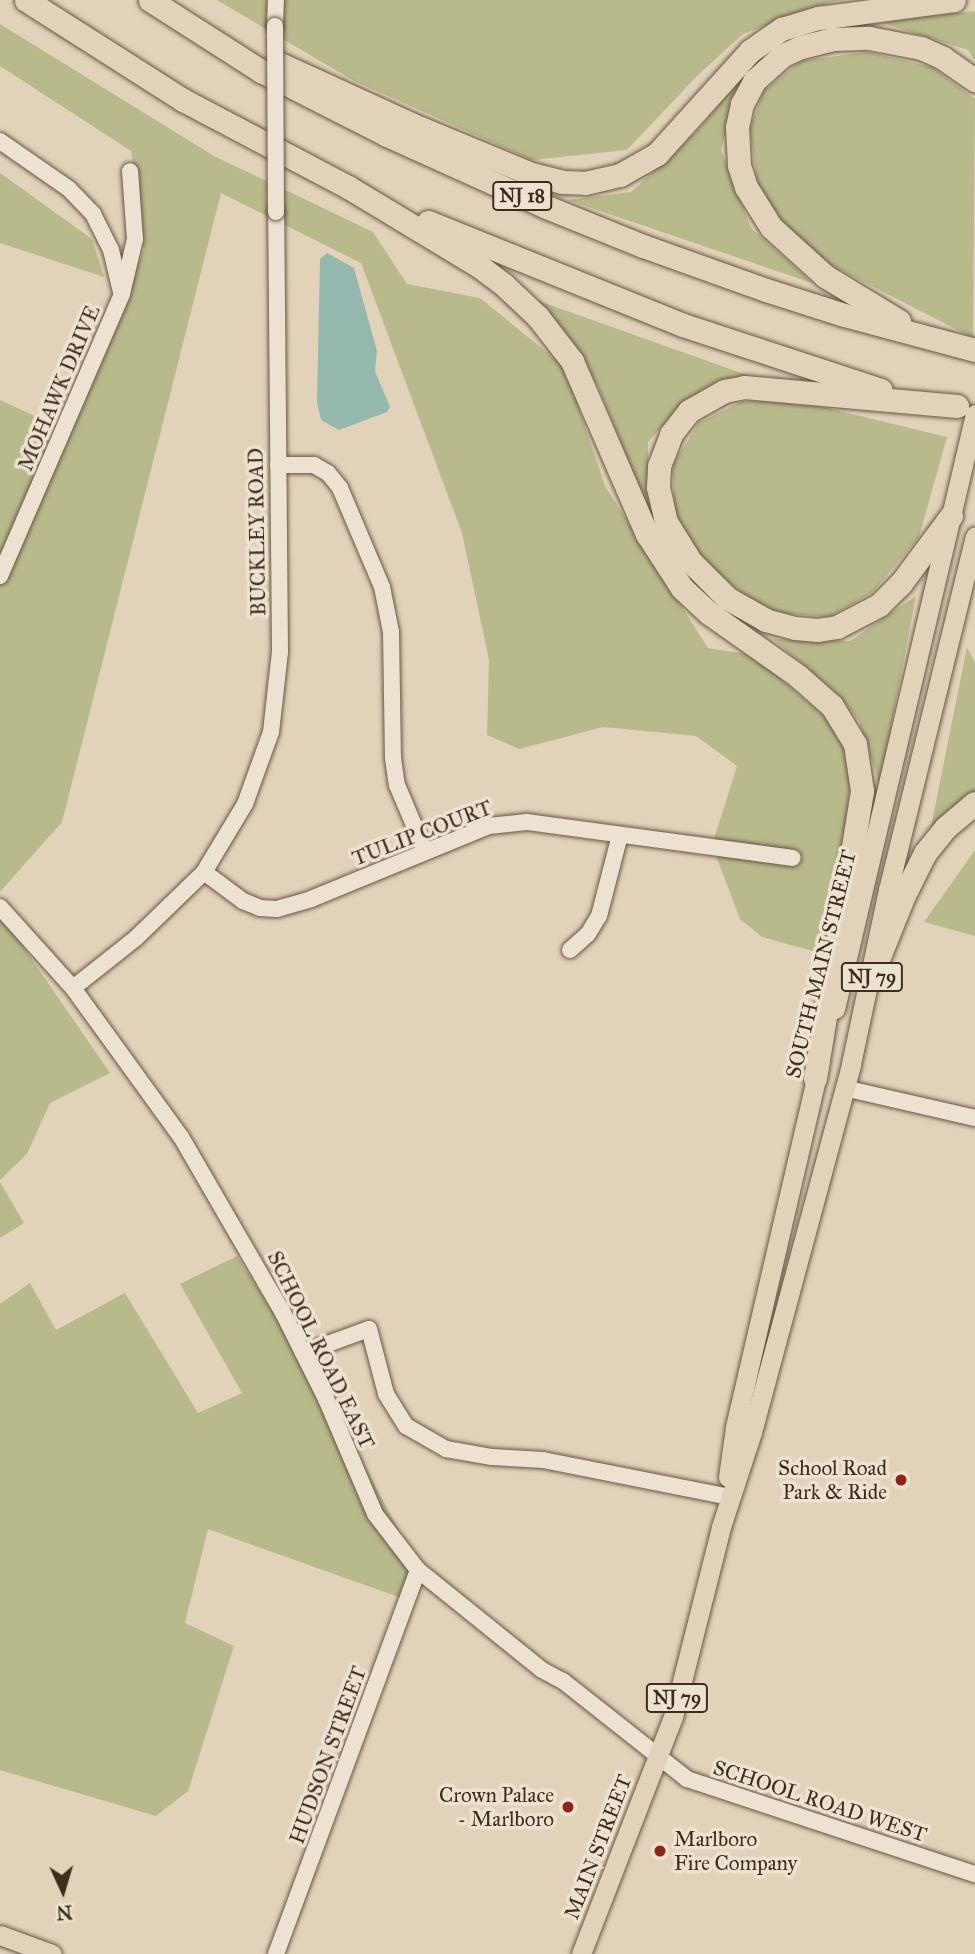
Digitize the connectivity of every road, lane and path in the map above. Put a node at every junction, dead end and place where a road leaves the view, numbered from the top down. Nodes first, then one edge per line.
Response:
1 (26, 0) edge
2 (150, 0) edge
3 (276, 0) edge
4 (954, 0) edge
5 (223, 45) junction
6 (975, 80) edge
7 (0, 141) edge
8 (130, 171) dead end
9 (348, 187) junction
10 (122, 294) junction
11 (920, 332) junction
12 (975, 350) edge
13 (969, 411) edge
14 (278, 465) junction
15 (951, 516) junction
16 (975, 537) edge
17 (0, 576) edge
18 (975, 803) edge
19 (620, 835) junction
20 (425, 851) junction
21 (793, 858) dead end
22 (204, 872) junction
23 (0, 907) edge
24 (570, 950) dead end
25 (873, 972) junction
26 (73, 988) junction
27 (815, 1078) junction
28 (844, 1088) junction
29 (975, 1118) edge
30 (303, 1353) junction
31 (725, 1496) junction
32 (721, 1527) junction
33 (418, 1570) junction
34 (658, 1756) junction
35 (975, 1874) edge
36 (0, 1935) edge
37 (52, 1954) edge
38 (276, 1954) edge
39 (581, 1954) edge

1 - 9 highway
2 - 5 highway, NJ 18
3 - 14 street, BUCKLEY ROAD, bridge
4 - 5 highway
5 - 11 highway, NJ 18
6 - 11 highway
7 - 10 street, MOHAWK DRIVE
8 - 10 street, MOHAWK DRIVE
9 - 13 highway
9 - 27 highway
10 - 17 street, MOHAWK DRIVE
11 - 12 highway, NJ 18
13 - 15 main road, SOUTH MAIN STREET / NJ 79
13 - 15 highway
14 - 20 street
14 - 22 street, BUCKLEY ROAD
15 - 27 main road, SOUTH MAIN STREET / NJ 79
16 - 25 main road, SOUTH MAIN STREET / NJ 79
18 - 25 highway
19 - 20 street, TULIP COURT
19 - 21 street, TULIP COURT
19 - 24 street
20 - 22 street, TULIP COURT
22 - 26 street, BUCKLEY ROAD
23 - 26 street, SCHOOL ROAD EAST
25 - 28 main road, SOUTH MAIN STREET / NJ 79
26 - 30 street, SCHOOL ROAD EAST
27 - 31 main road, SOUTH MAIN STREET / NJ 79
28 - 29 street
28 - 32 main road, SOUTH MAIN STREET / NJ 79
30 - 31 street
30 - 33 street, SCHOOL ROAD EAST
31 - 32 main road, SOUTH MAIN STREET / NJ 79
32 - 34 main road, SOUTH MAIN STREET / NJ 79
33 - 34 street, SCHOOL ROAD EAST
33 - 38 street, HUDSON STREET
34 - 35 street, SCHOOL ROAD WEST
34 - 39 main road, MAIN STREET / NJ 79
36 - 37 main road

